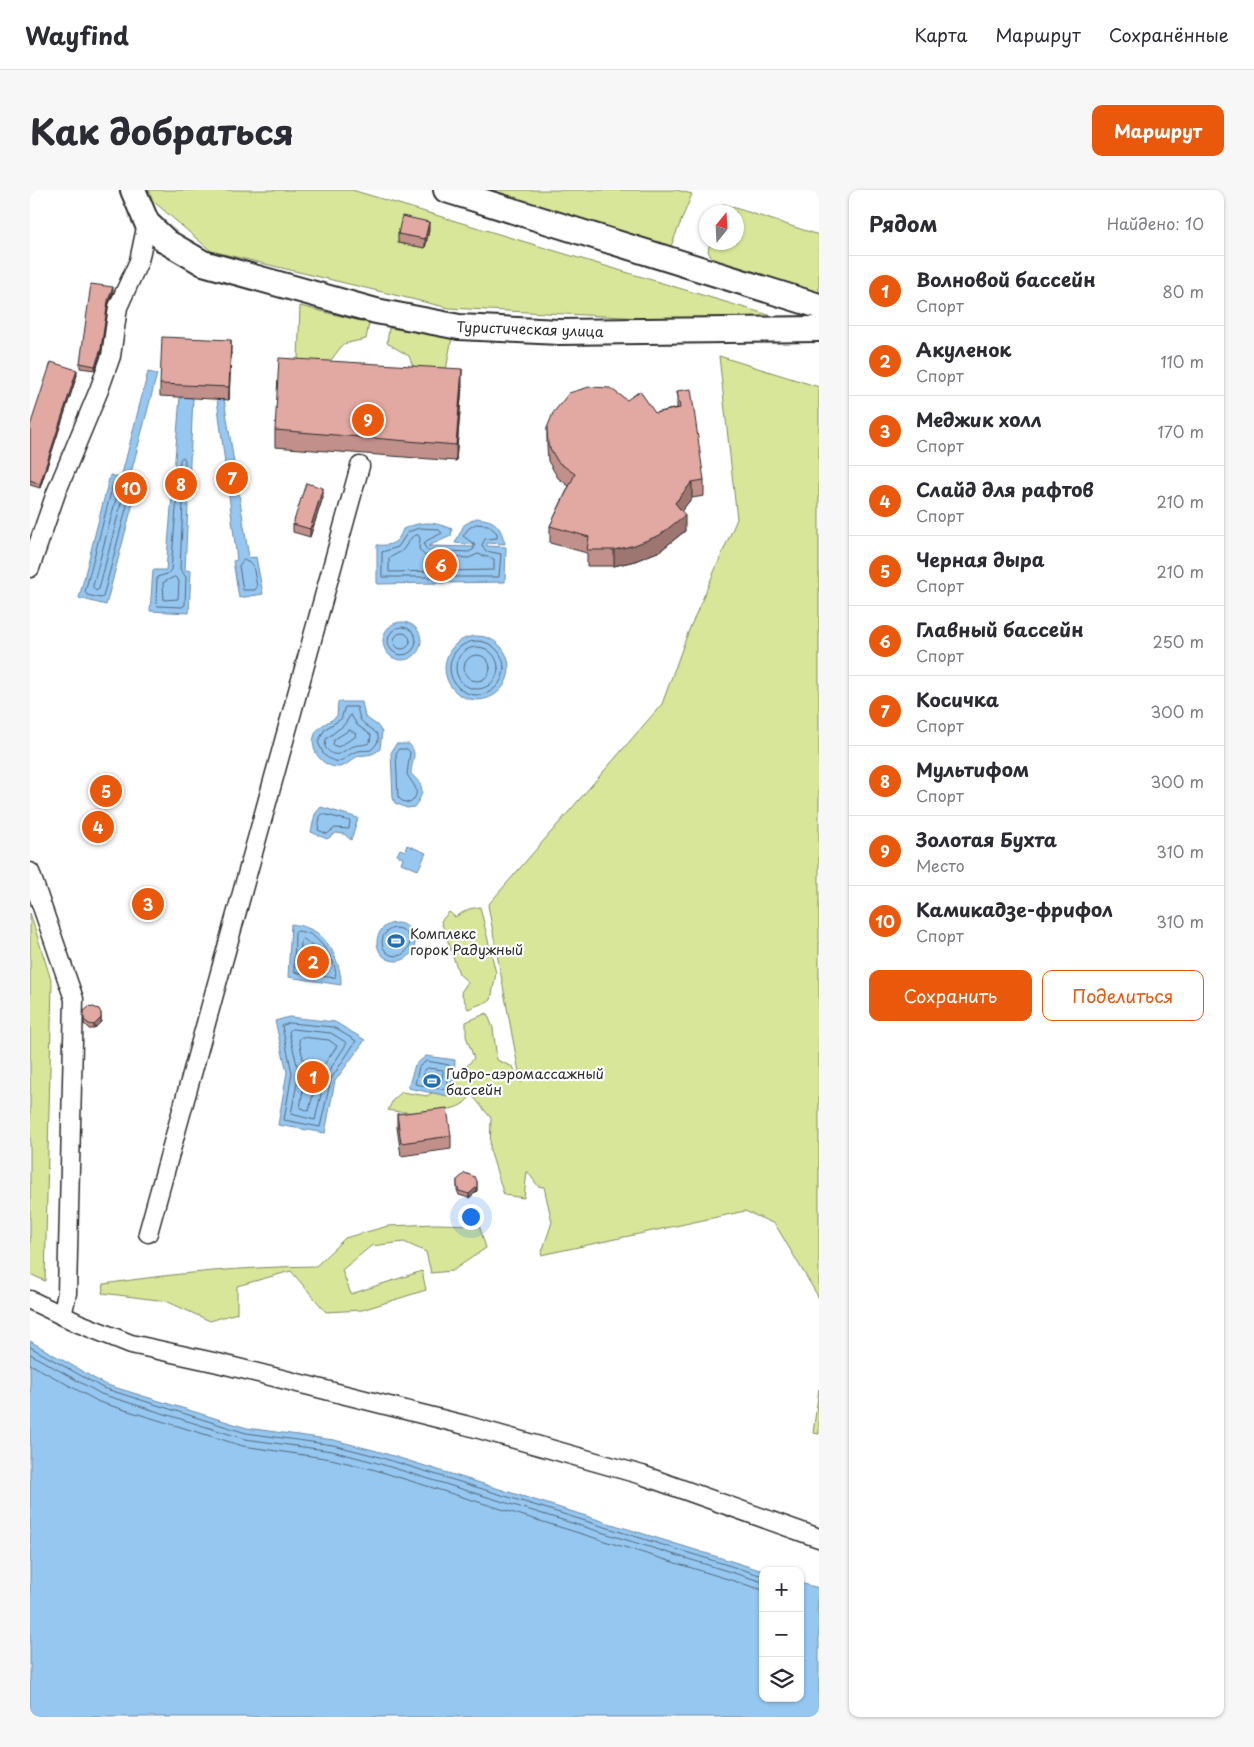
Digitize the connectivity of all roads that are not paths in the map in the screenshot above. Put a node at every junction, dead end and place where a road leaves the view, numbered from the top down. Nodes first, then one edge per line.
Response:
1 (133, 190) edge
2 (446, 190) edge
3 (147, 223) junction
4 (819, 306) edge
5 (819, 329) edge
6 (360, 466) dead end
7 (30, 568) edge
8 (30, 872) edge
9 (148, 1233) dead end
10 (30, 1300) edge
11 (62, 1316) junction
12 (819, 1538) edge

1 - 3 street, Туристическая улица
2 - 4 street
3 - 5 street, Туристическая улица
3 - 7 street
6 - 9 street
8 - 11 street
10 - 11 street
11 - 12 street

